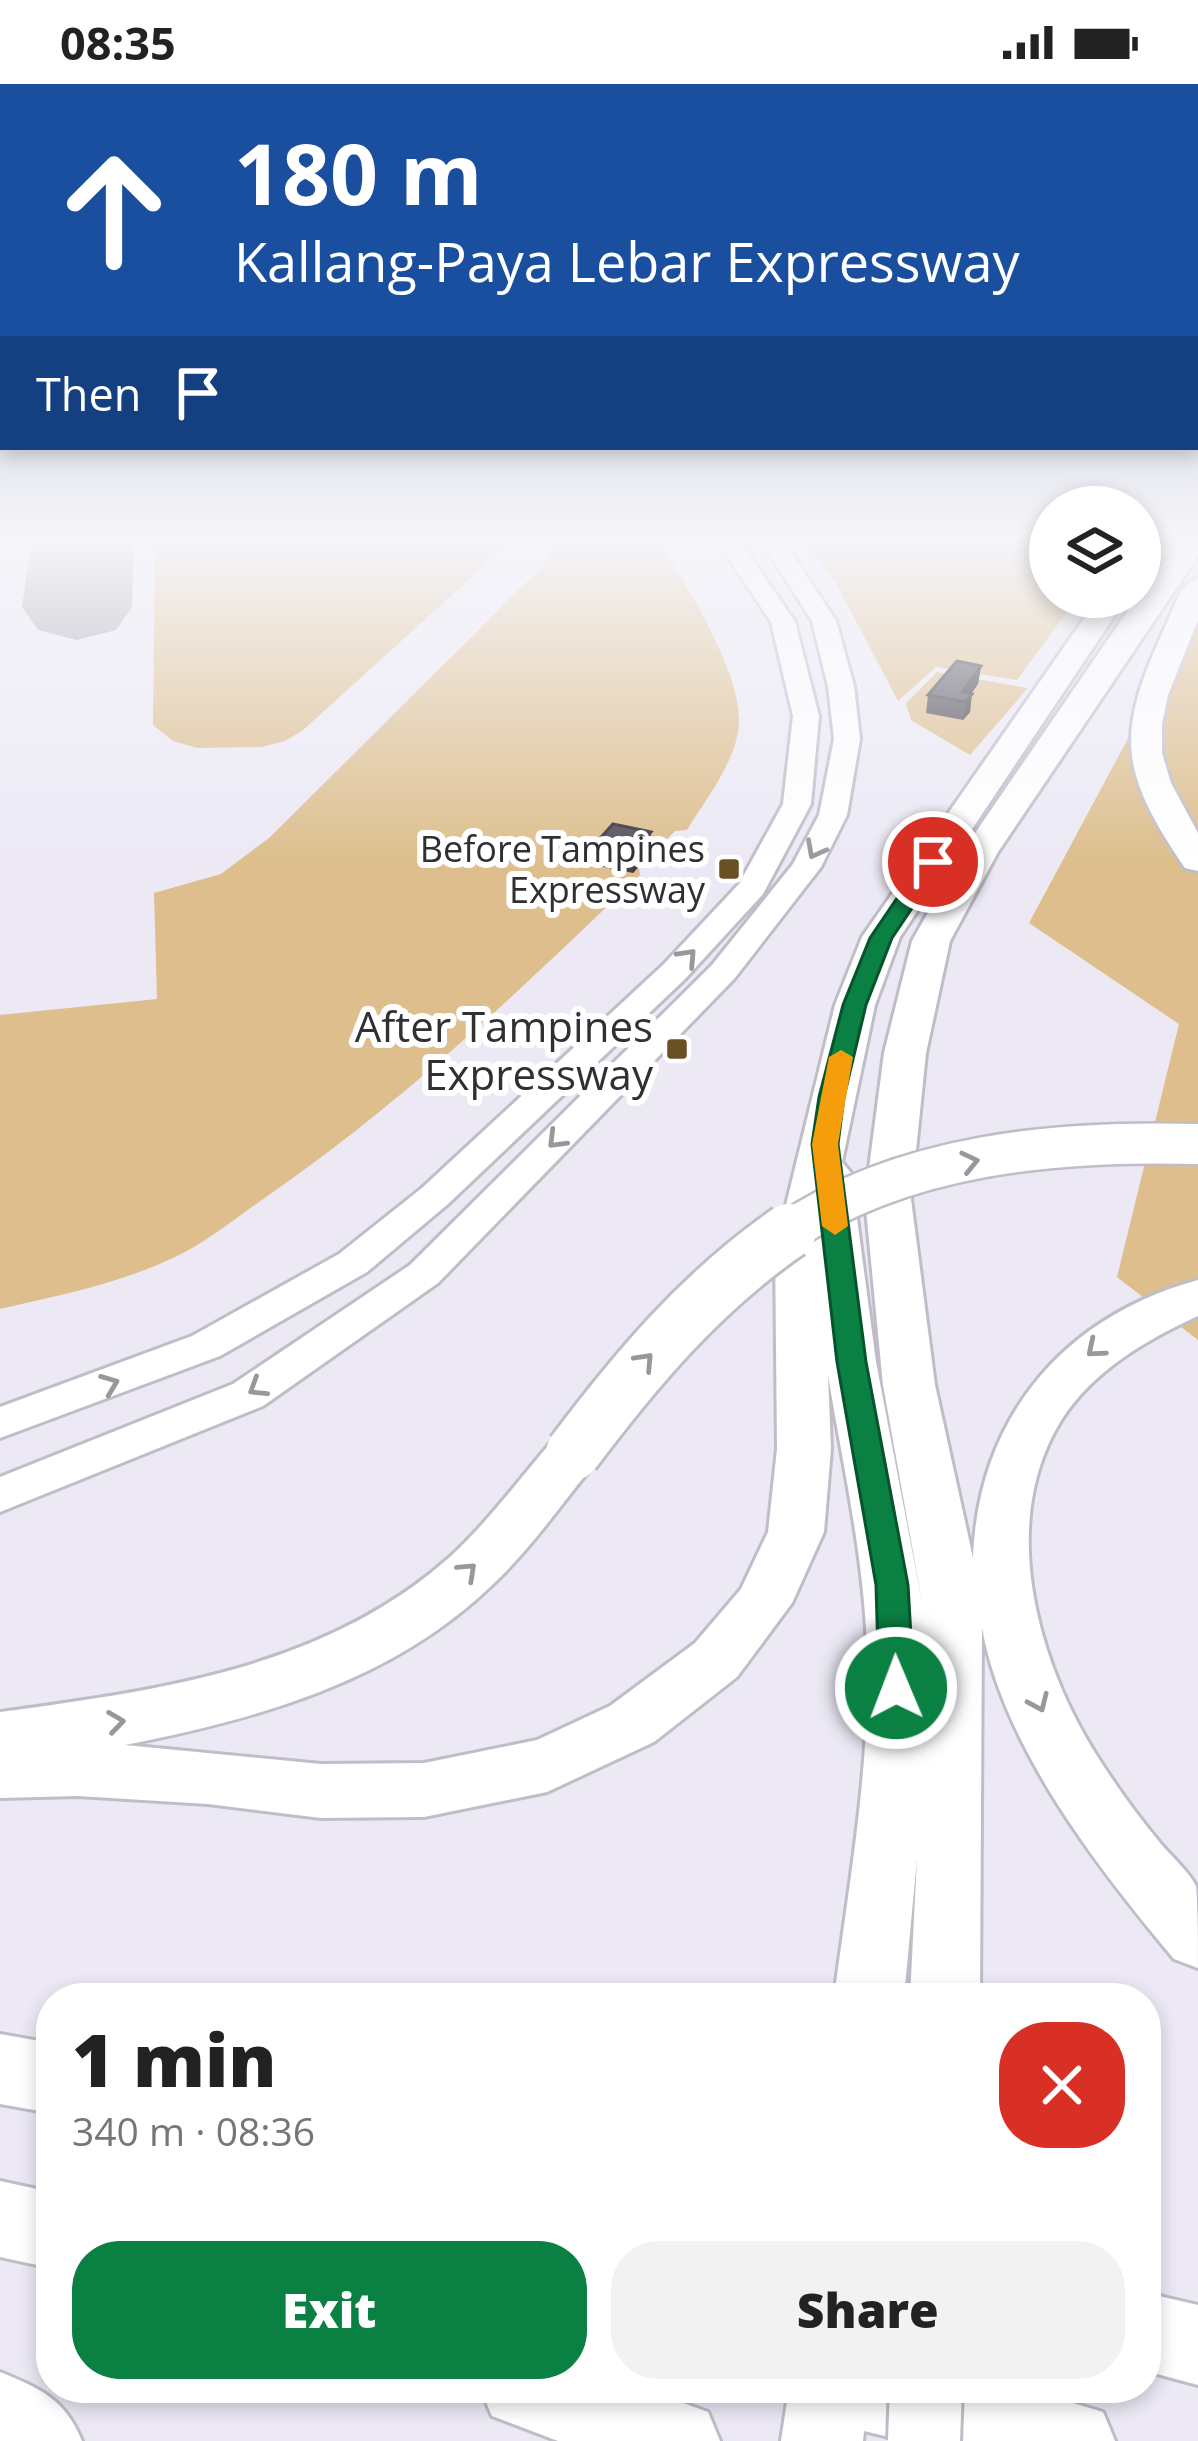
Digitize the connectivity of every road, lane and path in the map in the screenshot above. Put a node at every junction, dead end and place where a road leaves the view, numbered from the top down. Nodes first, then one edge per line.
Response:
1 (793, 647) edge
2 (831, 647) edge
3 (1079, 647) edge
4 (1118, 647) edge
5 (1171, 647) edge
6 (1198, 860) edge
7 (825, 1144) junction
8 (1198, 1144) edge
9 (1198, 1296) edge
10 (0, 1423) edge
11 (899, 1460) junction
12 (0, 1495) edge
13 (0, 1738) edge
14 (0, 1771) edge
15 (1198, 1937) edge
16 (871, 1983) edge
17 (945, 1983) edge
18 (0, 2069) edge
19 (36, 2075) edge
20 (0, 2219) edge
21 (36, 2227) edge
22 (1161, 2335) edge
23 (1198, 2344) edge
24 (565, 2403) edge
25 (827, 2403) edge
26 (916, 2403) edge
27 (925, 2403) edge
28 (0, 2413) edge
29 (41, 2441) edge
30 (679, 2441) edge
31 (822, 2441) edge
32 (923, 2441) edge
33 (1074, 2441) edge

10 -> 1 main road
2 -> 12 main road
3 - 7 highway
4 - 11 highway
5 - 6 highway
7 - 11 highway
7 - 14 highway
13 -> 8 highway, bridge
9 -> 15 highway
11 - 16 highway
11 - 17 highway
18 - 19 highway
20 - 21 highway
22 - 23 highway
24 - 30 highway
25 - 31 highway
26 - 33 highway
27 - 32 highway, bridge
28 - 29 highway

